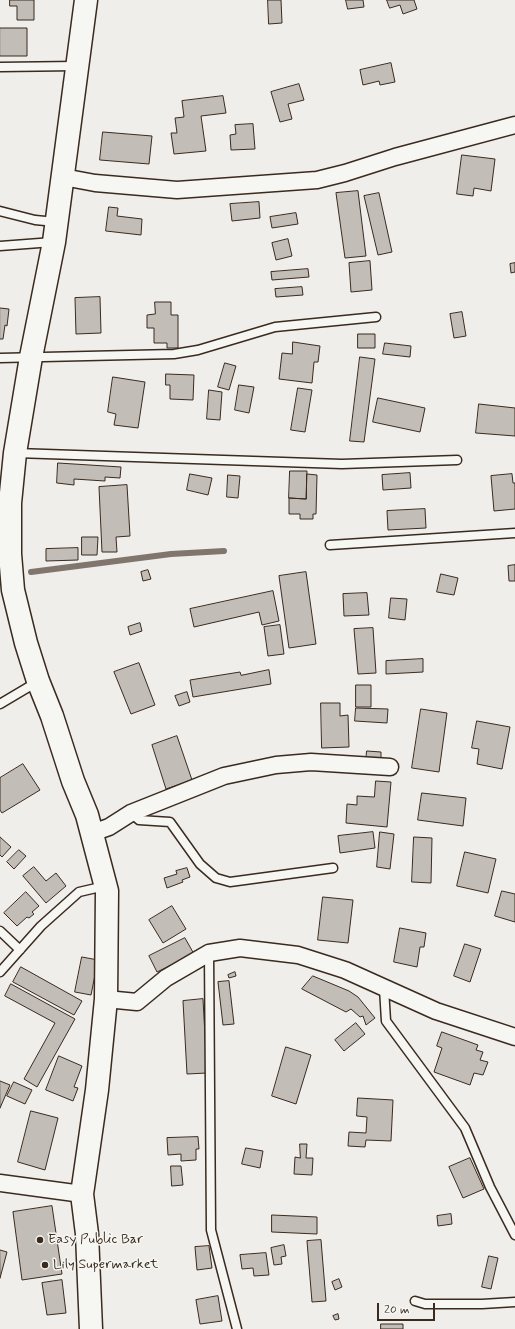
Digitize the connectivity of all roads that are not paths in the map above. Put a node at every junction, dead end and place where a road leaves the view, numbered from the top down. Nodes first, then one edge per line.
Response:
1 (86, 0) edge
2 (0, 66) edge
3 (77, 66) junction
4 (515, 125) edge
5 (63, 177) junction
6 (0, 212) edge
7 (56, 232) junction
8 (0, 246) edge
9 (376, 318) dead end
10 (31, 357) junction
11 (0, 358) edge
12 (15, 453) junction
13 (457, 460) dead end
14 (515, 533) edge
15 (330, 544) dead end
16 (7, 592) edge
17 (38, 682) junction
18 (0, 704) edge
19 (390, 767) dead end
20 (131, 813) junction
21 (92, 833) junction
22 (334, 868) dead end
23 (106, 885) junction
24 (0, 931) edge
25 (20, 950) junction
26 (209, 953) junction
27 (0, 972) edge
28 (384, 988) junction
29 (106, 998) junction
30 (515, 1037) edge
31 (0, 1184) edge
32 (82, 1194) junction
33 (515, 1235) edge
34 (415, 1301) dead end
35 (515, 1302) edge
36 (91, 1329) edge
37 (237, 1329) edge

1 - 3 main road
2 - 3 lane
3 - 5 main road
4 - 5 street
5 - 7 main road
6 - 7 lane
7 - 8 lane
7 - 10 main road
9 - 10 lane
10 - 11 lane
10 - 12 main road
12 - 13 lane
12 - 16 main road
14 - 15 lane
16 - 17 main road
17 - 18 lane
17 - 21 main road
19 - 20 street
20 - 21 street
20 - 22 lane
21 - 23 main road
23 - 25 lane
23 - 29 main road
24 - 25 lane
25 - 27 lane
26 - 28 street
26 - 29 street
26 - 37 lane
28 - 30 street
28 - 33 lane
29 - 32 main road
31 - 32 street
32 - 36 main road
34 - 35 lane

